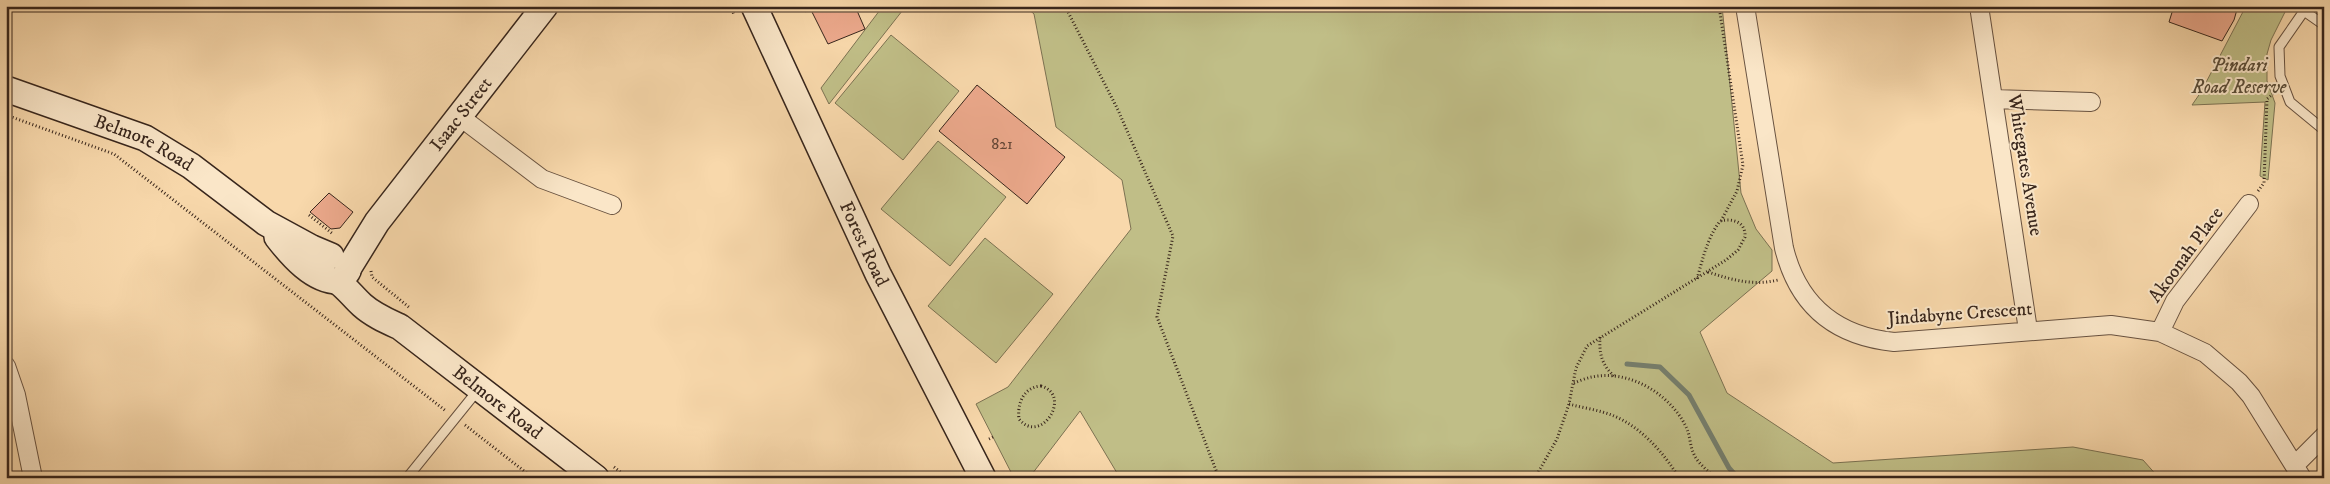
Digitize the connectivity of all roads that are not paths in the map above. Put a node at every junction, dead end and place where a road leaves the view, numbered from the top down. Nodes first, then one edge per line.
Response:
1 (544, 6) edge
2 (754, 6) edge
3 (1745, 6) edge
4 (1979, 6) edge
5 (2305, 8) edge
6 (2324, 24) edge
7 (6, 88) edge
8 (1993, 99) junction
9 (2091, 102) dead end
10 (459, 116) junction
11 (2324, 130) edge
12 (2249, 204) road end
13 (612, 205) dead end
14 (338, 265) junction
15 (2028, 330) junction
16 (2160, 332) junction
17 (6, 366) edge
18 (480, 387) junction
19 (2324, 436) edge
20 (2298, 472) edge
21 (582, 473) edge
22 (32, 478) edge
23 (407, 478) edge
24 (983, 478) edge

1 - 10 street, Isaac Street
2 - 24 street, Forest Road
3 - 15 street, Jindabyne Crescent
4 - 8 street, Whitegates Avenue
5 - 6 lane
5 - 11 lane
7 - 14 street, Belmore Road
8 - 9 street
8 - 15 street, Whitegates Avenue
10 - 13 street
10 - 14 street, Isaac Street
12 - 16 street, Akoonah Place
14 - 18 street, Belmore Road
15 - 16 street, Jindabyne Crescent
16 - 20 street, Jindabyne Crescent
17 - 22 street
18 - 21 street, Belmore Road
18 - 23 lane
19 - 20 street

